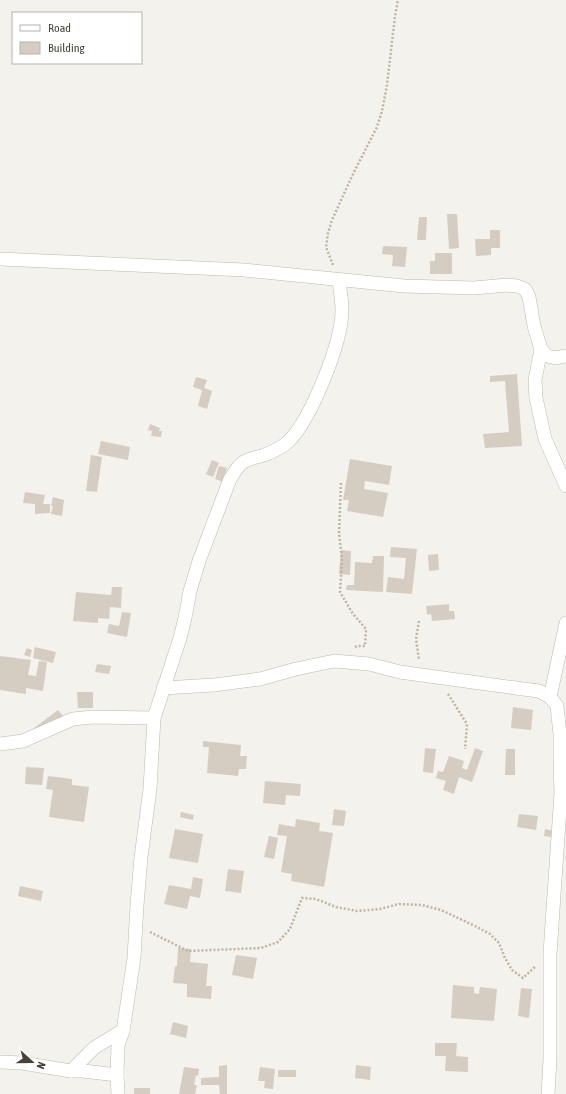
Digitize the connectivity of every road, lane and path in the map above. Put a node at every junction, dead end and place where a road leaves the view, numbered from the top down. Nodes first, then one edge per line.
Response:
1 (398, 0) edge
2 (0, 259) edge
3 (339, 280) junction
4 (541, 349) junction
5 (566, 356) edge
6 (341, 483) dead end
7 (566, 486) edge
8 (566, 623) edge
9 (334, 661) junction
10 (163, 688) junction
11 (550, 697) junction
12 (154, 718) junction
13 (0, 744) edge
14 (136, 924) junction
15 (550, 953) junction
16 (123, 1031) junction
17 (0, 1062) edge
18 (70, 1071) junction
19 (117, 1076) junction
20 (118, 1094) edge
21 (548, 1094) edge

1 - 3 path
2 - 3 street
3 - 4 street
3 - 10 street
4 - 5 street
4 - 7 street
6 - 9 path
8 - 11 street
9 - 10 street
9 - 11 street
10 - 12 street
11 - 15 street
12 - 13 street
12 - 14 street
14 - 15 path
14 - 16 street
15 - 21 street
16 - 18 street
16 - 19 street
17 - 18 street
18 - 19 street
19 - 20 street

